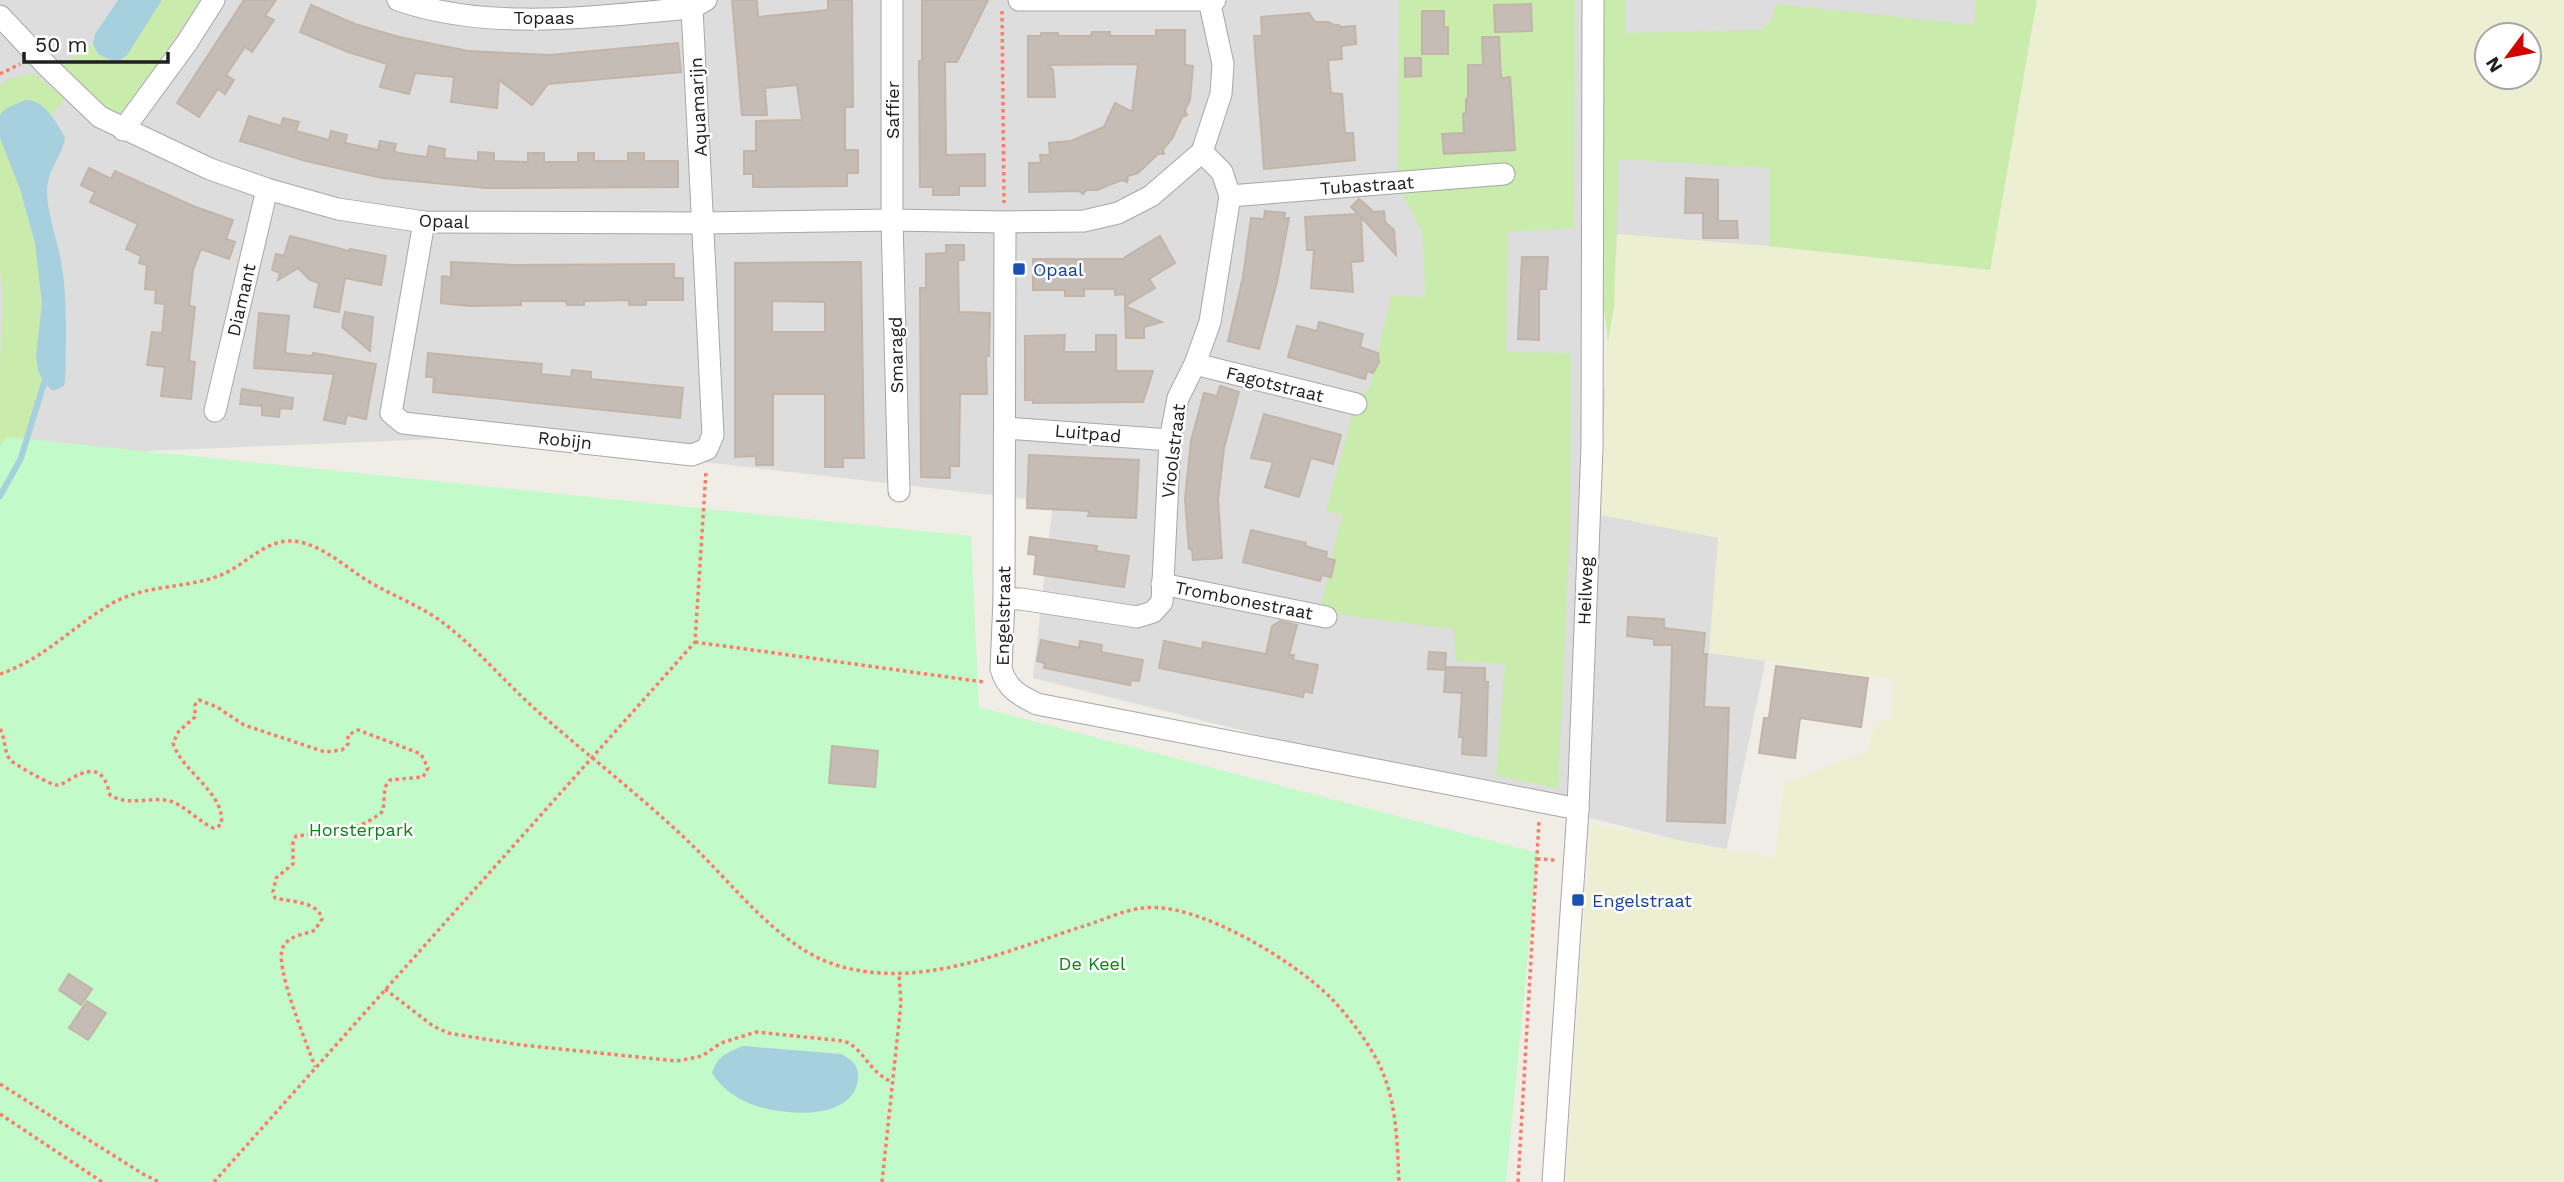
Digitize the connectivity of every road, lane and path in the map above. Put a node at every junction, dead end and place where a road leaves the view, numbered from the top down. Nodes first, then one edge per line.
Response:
1 (214, 0) edge
2 (398, 0) edge
3 (892, 0) edge
4 (1002, 0) edge
5 (1209, 0) edge
6 (1215, 0) edge
7 (1593, 0) edge
8 (1026, 1) edge
9 (699, 4) edge
10 (1, 19) edge
11 (123, 130) junction
12 (1202, 152) junction
13 (1504, 174) dead end
14 (267, 189) junction
15 (1230, 196) junction
16 (892, 220) junction
17 (424, 222) junction
18 (1004, 222) junction
19 (704, 223) junction
20 (1195, 364) junction
21 (1356, 404) dead end
22 (215, 411) dead end
23 (1015, 428) junction
24 (1170, 440) junction
25 (707, 449) junction
26 (899, 491) dead end
27 (1162, 584) junction
28 (1012, 599) junction
29 (1326, 617) dead end
30 (695, 642) junction
31 (0, 674) edge
32 (1004, 680) junction
33 (0, 729) edge
34 (592, 759) junction
35 (1541, 802) junction
36 (1578, 809) junction
37 (899, 975) junction
38 (385, 989) junction
39 (315, 1067) junction
40 (892, 1082) junction
41 (0, 1084) edge
42 (0, 1114) edge
43 (102, 1182) edge
44 (159, 1182) edge
45 (214, 1182) edge
46 (882, 1182) edge
47 (1399, 1182) edge
48 (1518, 1182) edge
49 (1553, 1182) edge

1 - 11 street
2 - 9 street, Topaas
3 - 16 street, Saffier
4 - 18 path
5 - 6 street
5 - 8 street
5 - 12 street
7 - 36 street, Heilweg
9 - 19 street, Aquamarijn
10 - 11 street, Opaal
11 - 14 street, Opaal
12 - 15 street
12 - 18 street, Opaal
13 - 15 street, Tubastraat
14 - 17 street, Opaal
14 - 22 street, Diamant
15 - 20 street, Vioolstraat
16 - 18 street, Opaal
16 - 19 street, Opaal
16 - 26 street, Smaragd
17 - 19 street, Opaal
17 - 25 street, Robijn
18 - 23 street, Engelstraat
19 - 25 street
20 - 21 street, Fagotstraat
20 - 24 street, Vioolstraat
23 - 24 street, Luitpad
23 - 28 street, Engelstraat
24 - 27 street, Vioolstraat
25 - 30 path
27 - 28 street, Vioolstraat
27 - 29 street, Trombonestraat
28 - 32 street, Engelstraat
30 - 32 path
30 - 34 path
31 - 34 path
32 - 35 street, Engelstraat
33 - 39 path
34 - 37 path
34 - 38 path
35 - 36 street, Engelstraat
35 - 48 path
36 - 49 street, Heilweg
37 - 40 path
37 - 47 path
38 - 39 path
38 - 40 path
39 - 45 path
40 - 46 path
41 - 44 path
42 - 43 path

